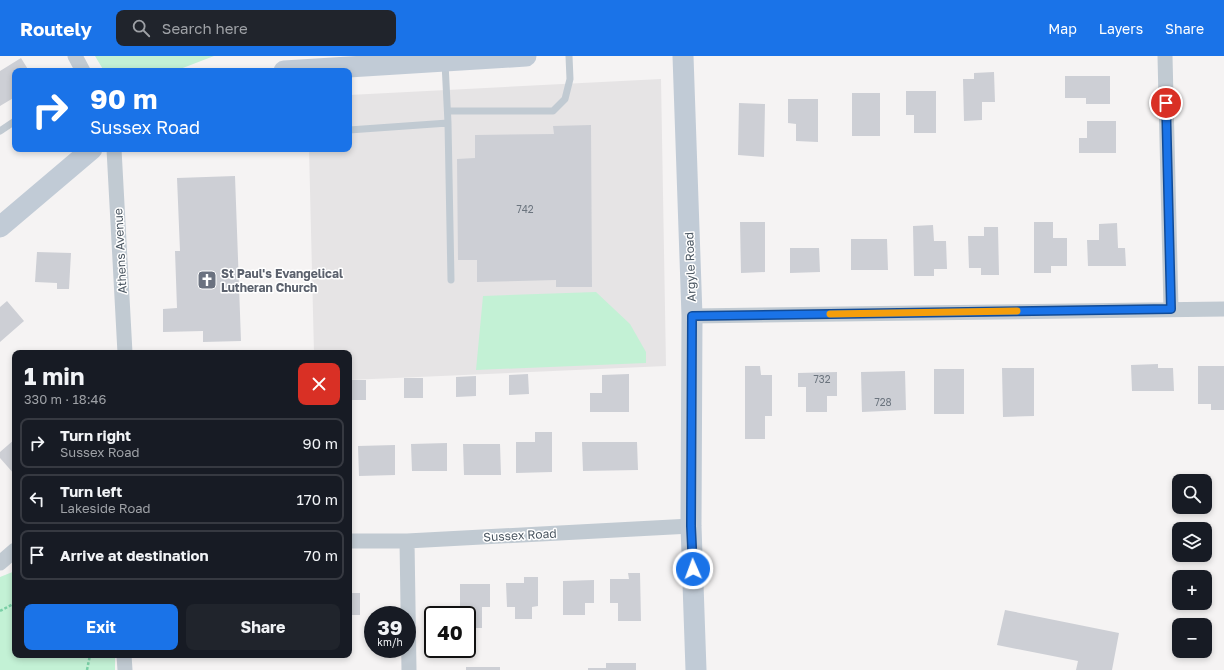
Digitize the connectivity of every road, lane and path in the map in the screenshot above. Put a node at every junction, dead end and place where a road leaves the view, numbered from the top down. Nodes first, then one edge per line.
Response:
1 (75, 56) edge
2 (526, 56) edge
3 (569, 56) edge
4 (683, 56) edge
5 (1165, 56) edge
6 (445, 61) junction
7 (81, 68) edge
8 (332, 68) edge
9 (448, 111) junction
10 (12, 123) edge
11 (448, 124) junction
12 (352, 130) edge
13 (0, 131) edge
14 (88, 152) edge
15 (114, 152) edge
16 (0, 227) edge
17 (451, 280) dead end
18 (1171, 309) junction
19 (1224, 309) edge
20 (692, 316) junction
21 (125, 350) edge
22 (691, 526) junction
23 (352, 541) edge
24 (407, 541) junction
25 (12, 553) edge
26 (0, 563) edge
27 (12, 604) edge
28 (0, 611) edge
29 (89, 658) edge
30 (124, 658) edge
31 (87, 670) edge
32 (125, 670) edge
33 (409, 670) edge
34 (696, 670) edge

1 - 7 street
2 - 6 street
3 - 9 lane
4 - 20 street, Argyle Road
5 - 18 street
6 - 8 street
6 - 9 lane
9 - 11 lane
10 - 13 lane
11 - 12 lane
11 - 17 lane
14 - 16 street
15 - 21 street, Athens Avenue
18 - 19 street
18 - 20 street
20 - 22 street, Argyle Road
22 - 24 street, Sussex Road
22 - 34 street, Argyle Road
23 - 24 street, Sussex Road
24 - 33 street
25 - 26 street
27 - 28 path
29 - 31 path
30 - 32 street

